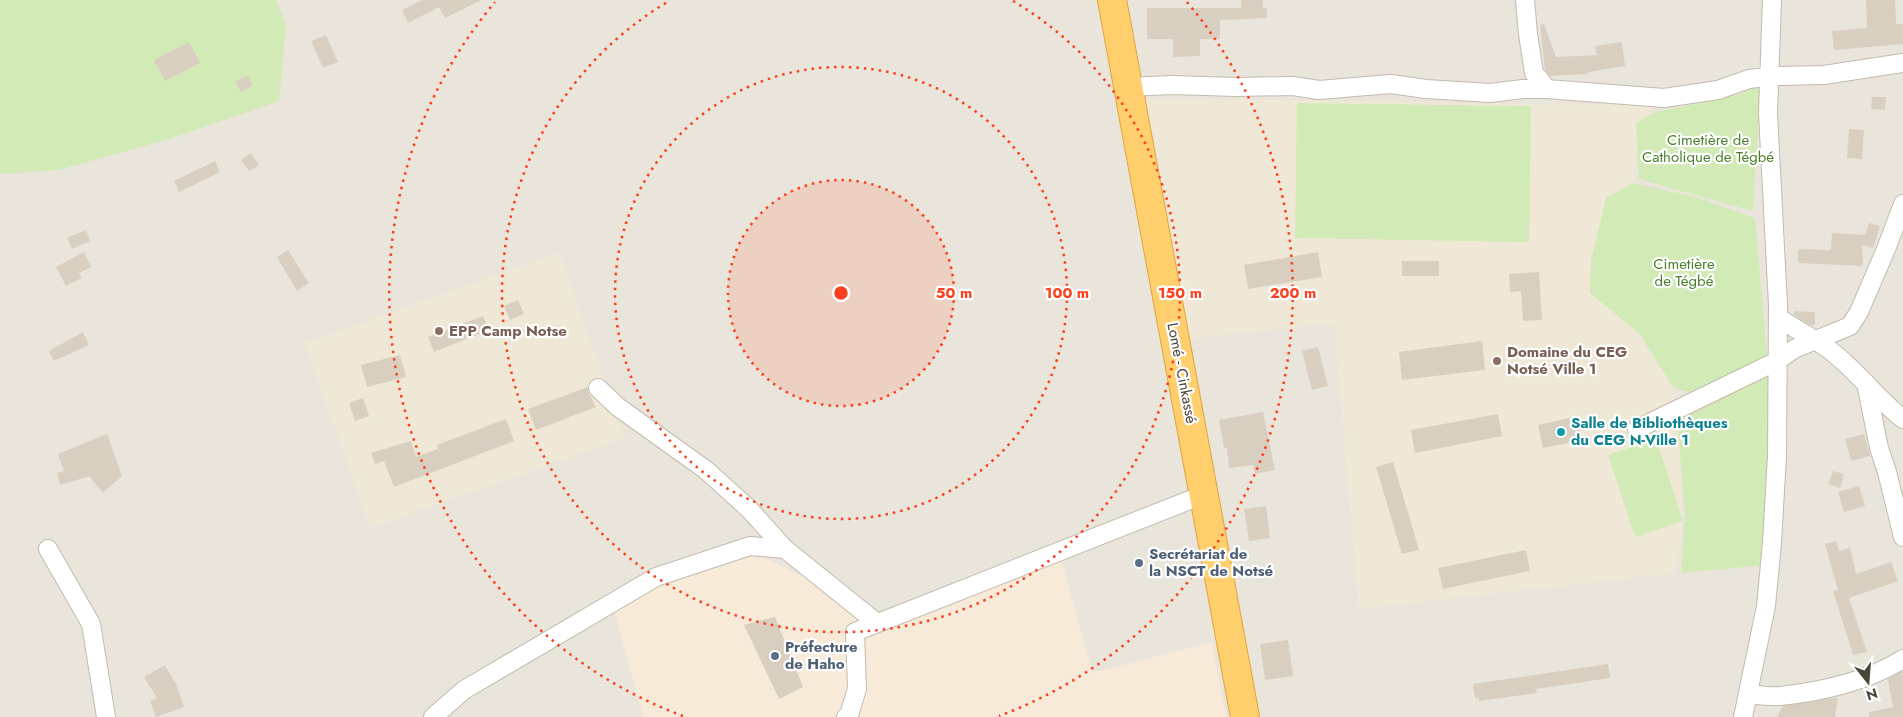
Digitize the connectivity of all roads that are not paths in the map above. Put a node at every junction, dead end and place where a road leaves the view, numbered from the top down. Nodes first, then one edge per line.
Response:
1 (1112, 0) edge
2 (1526, 0) edge
3 (1772, 0) edge
4 (1903, 63) edge
5 (1768, 77) junction
6 (1127, 87) junction
7 (1547, 89) junction
8 (1903, 204) edge
9 (1778, 317) junction
10 (1815, 341) junction
11 (1777, 360) junction
12 (1866, 383) junction
13 (598, 388) dead end
14 (1903, 419) edge
15 (1637, 428) dead end
16 (1205, 494) junction
17 (1903, 537) edge
18 (48, 549) dead end
19 (785, 549) junction
20 (877, 623) junction
21 (1903, 660) edge
22 (1749, 694) junction
23 (106, 717) edge
24 (433, 717) edge
25 (846, 717) edge
26 (1245, 717) edge
27 (1744, 717) edge

1 - 6 highway, Lomé - Cinkassé
2 - 7 street
3 - 5 street
4 - 5 street
5 - 7 street
5 - 9 street
6 - 7 street
6 - 16 highway, Lomé - Cinkassé
8 - 10 street
9 - 10 street
9 - 11 street
10 - 11 street
10 - 12 street
11 - 15 street
11 - 22 street
12 - 14 street
12 - 17 street
13 - 19 street
16 - 20 street
16 - 26 highway, Lomé - Cinkassé
18 - 23 street
19 - 20 street
19 - 24 street
20 - 25 street
21 - 22 street
22 - 27 street

